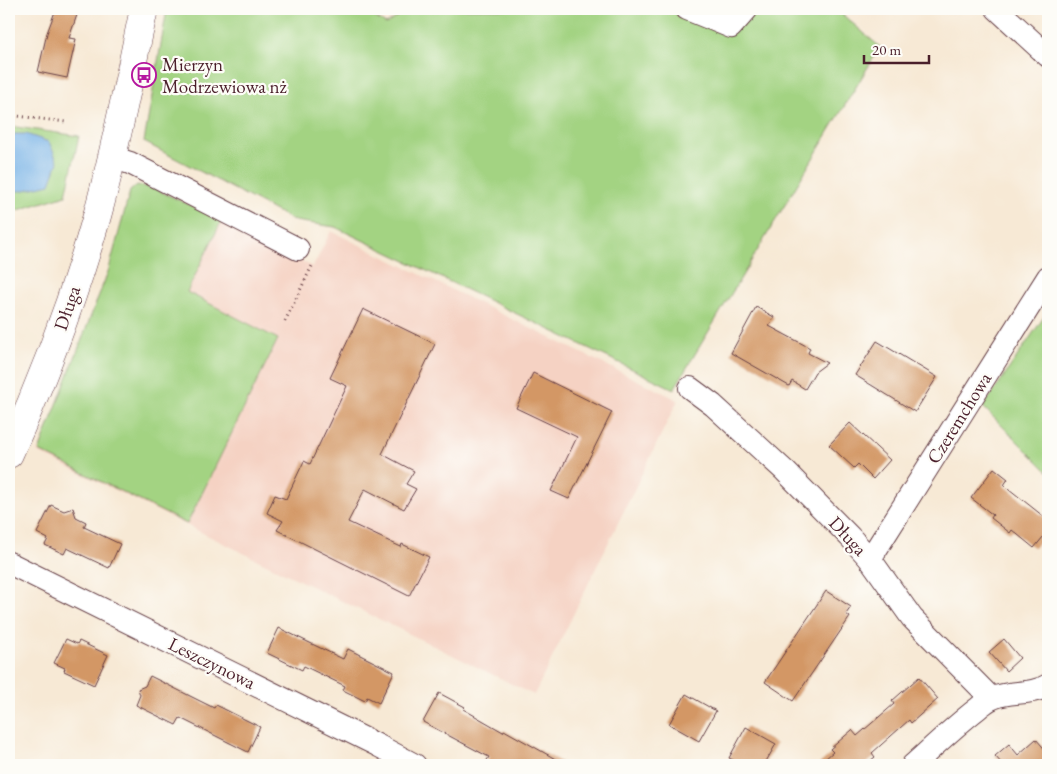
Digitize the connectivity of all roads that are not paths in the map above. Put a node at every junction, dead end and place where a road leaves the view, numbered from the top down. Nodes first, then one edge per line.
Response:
1 (144, 9) edge
2 (688, 9) edge
3 (746, 9) edge
4 (997, 9) edge
5 (1048, 56) edge
6 (111, 157) junction
7 (307, 254) road end
8 (1048, 277) edge
9 (690, 388) dead end
10 (9, 454) edge
11 (870, 559) junction
12 (9, 563) edge
13 (1048, 685) edge
14 (991, 698) junction
15 (415, 765) edge
16 (913, 765) edge

1 - 6 street, Długa
2 - 3 street
4 - 5 street
6 - 7 street
6 - 10 street, Długa
8 - 11 street, Czeremchowa
9 - 11 street, Długa
11 - 14 street, Długa
12 - 15 street, Leszczynowa
13 - 14 street
14 - 16 street

